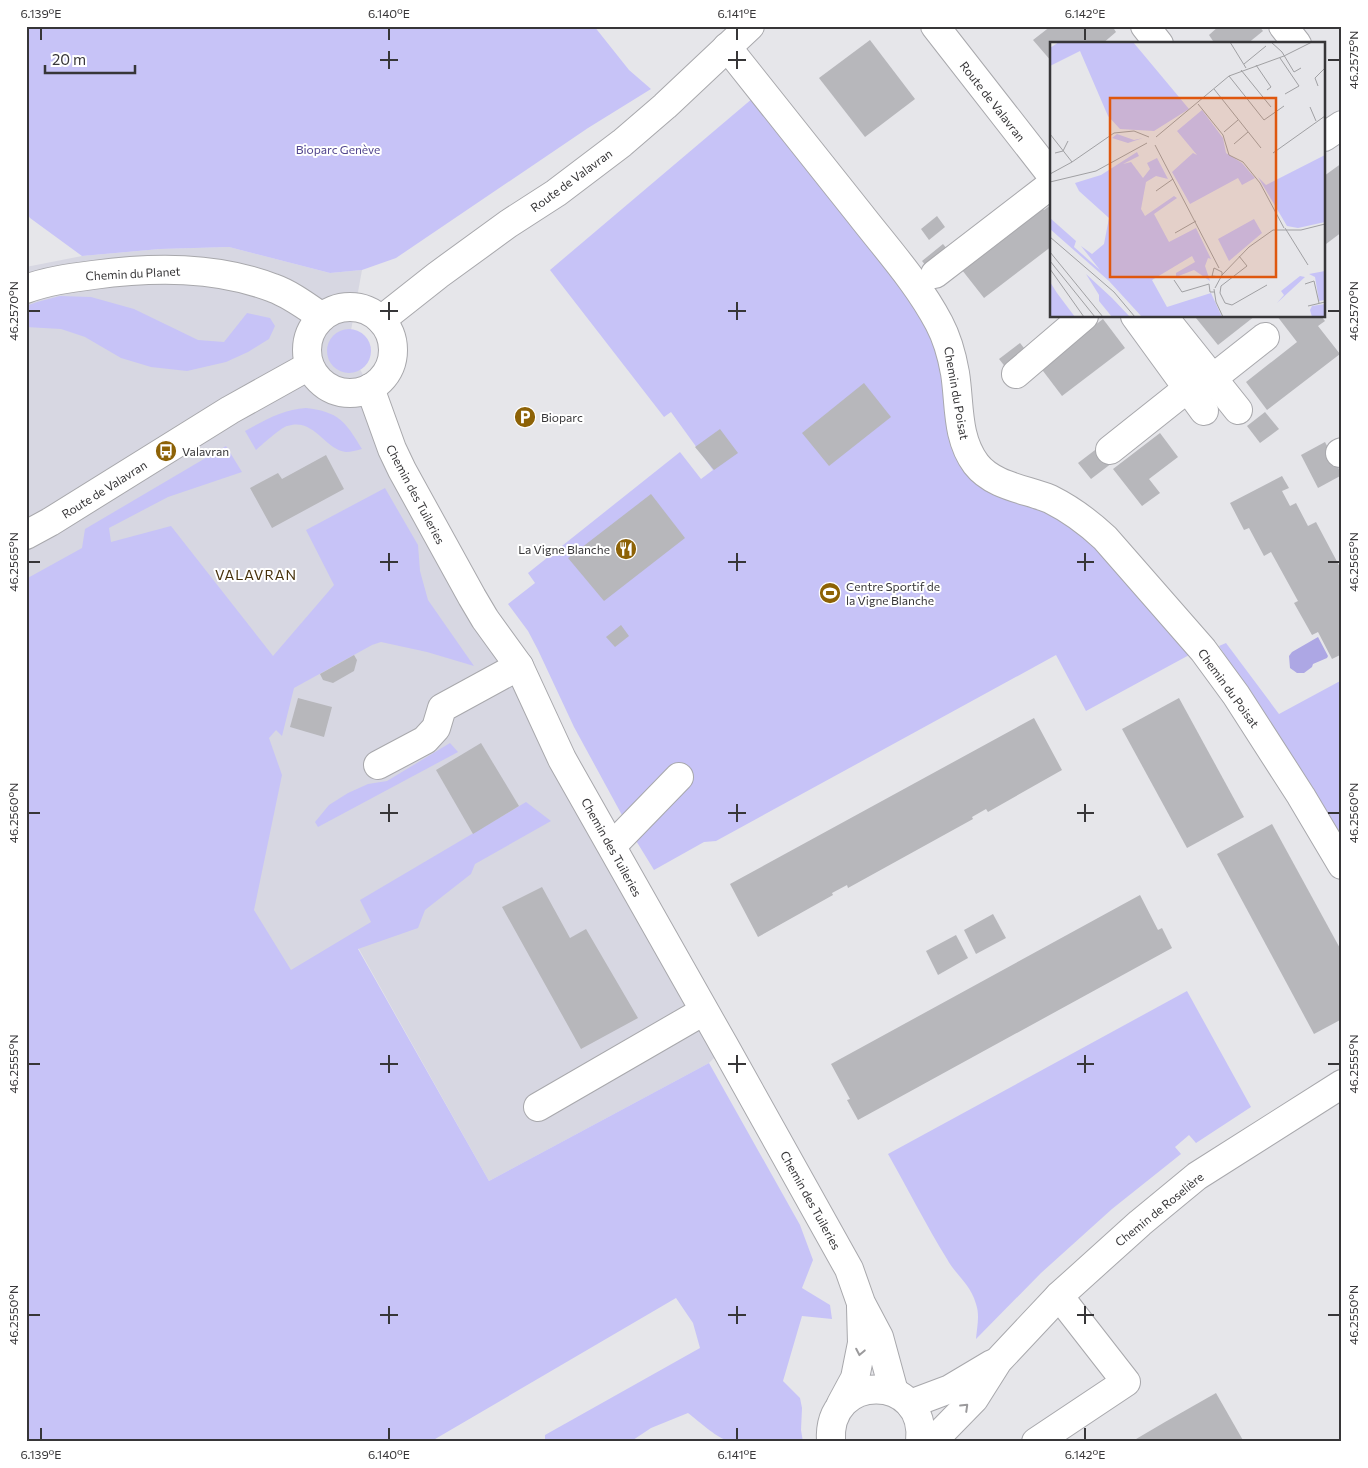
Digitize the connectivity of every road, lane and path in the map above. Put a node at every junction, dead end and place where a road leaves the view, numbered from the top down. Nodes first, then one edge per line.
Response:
1 (750, 26) edge
2 (935, 26) edge
3 (1145, 26) edge
4 (1283, 26) edge
5 (1157, 42) edge
6 (1295, 42) edge
7 (728, 47) junction
8 (1342, 125) edge
9 (1326, 135) edge
10 (1050, 173) edge
11 (1050, 186) edge
12 (935, 274) dead end
13 (26, 289) edge
14 (322, 317) junction
15 (1082, 318) edge
16 (1137, 318) edge
17 (1164, 318) edge
18 (381, 320) junction
19 (1265, 337) dead end
20 (309, 366) junction
21 (1016, 374) dead end
22 (1201, 383) junction
23 (370, 388) junction
24 (1204, 410) dead end
25 (1238, 410) dead end
26 (1110, 450) dead end
27 (26, 535) edge
28 (519, 666) junction
29 (384, 756) dead end
30 (679, 777) dead end
31 (612, 846) junction
32 (1342, 865) edge
33 (704, 1011) junction
34 (1342, 1084) edge
35 (538, 1107) dead end
36 (1059, 1296) junction
37 (861, 1303) junction
38 (998, 1361) junction
39 (902, 1398) junction
40 (841, 1404) junction
41 (831, 1442) edge
42 (920, 1442) edge
43 (932, 1442) edge
44 (1036, 1442) edge

1 - 7 street, Route de Valavran
2 - 10 street, Route de Valavran
3 - 5 street
4 - 6 street
7 - 18 street, Route de Valavran
7 - 32 street, Chemin du Poisat
8 - 9 street
11 - 12 street
13 - 14 street, Chemin du Planet
14 - 18 street
14 - 20 street
15 - 21 street
16 - 22 street
17 - 22 street
18 - 23 street
19 - 22 street
20 - 23 street
20 - 27 street, Route de Valavran
22 - 24 street
22 - 25 street
22 - 26 street
23 - 28 street, Chemin des Tuileries
28 - 29 street
28 - 31 street, Chemin des Tuileries
30 - 31 street
31 - 33 street, Chemin des Tuileries
33 - 35 street
33 - 37 street, Chemin des Tuileries
34 - 36 street, Chemin de Roselière
36 - 38 street, Chemin de Roselière
36 - 44 street
37 - 39 street, Chemin des Tuileries
37 -> 40 street, Chemin des Tuileries
38 - 39 street, Chemin de Roselière
43 -> 38 street, Chemin de Roselière
39 - 40 street
39 - 42 street, Chemin des Tuileries
40 - 41 street, Chemin des Tuileries

